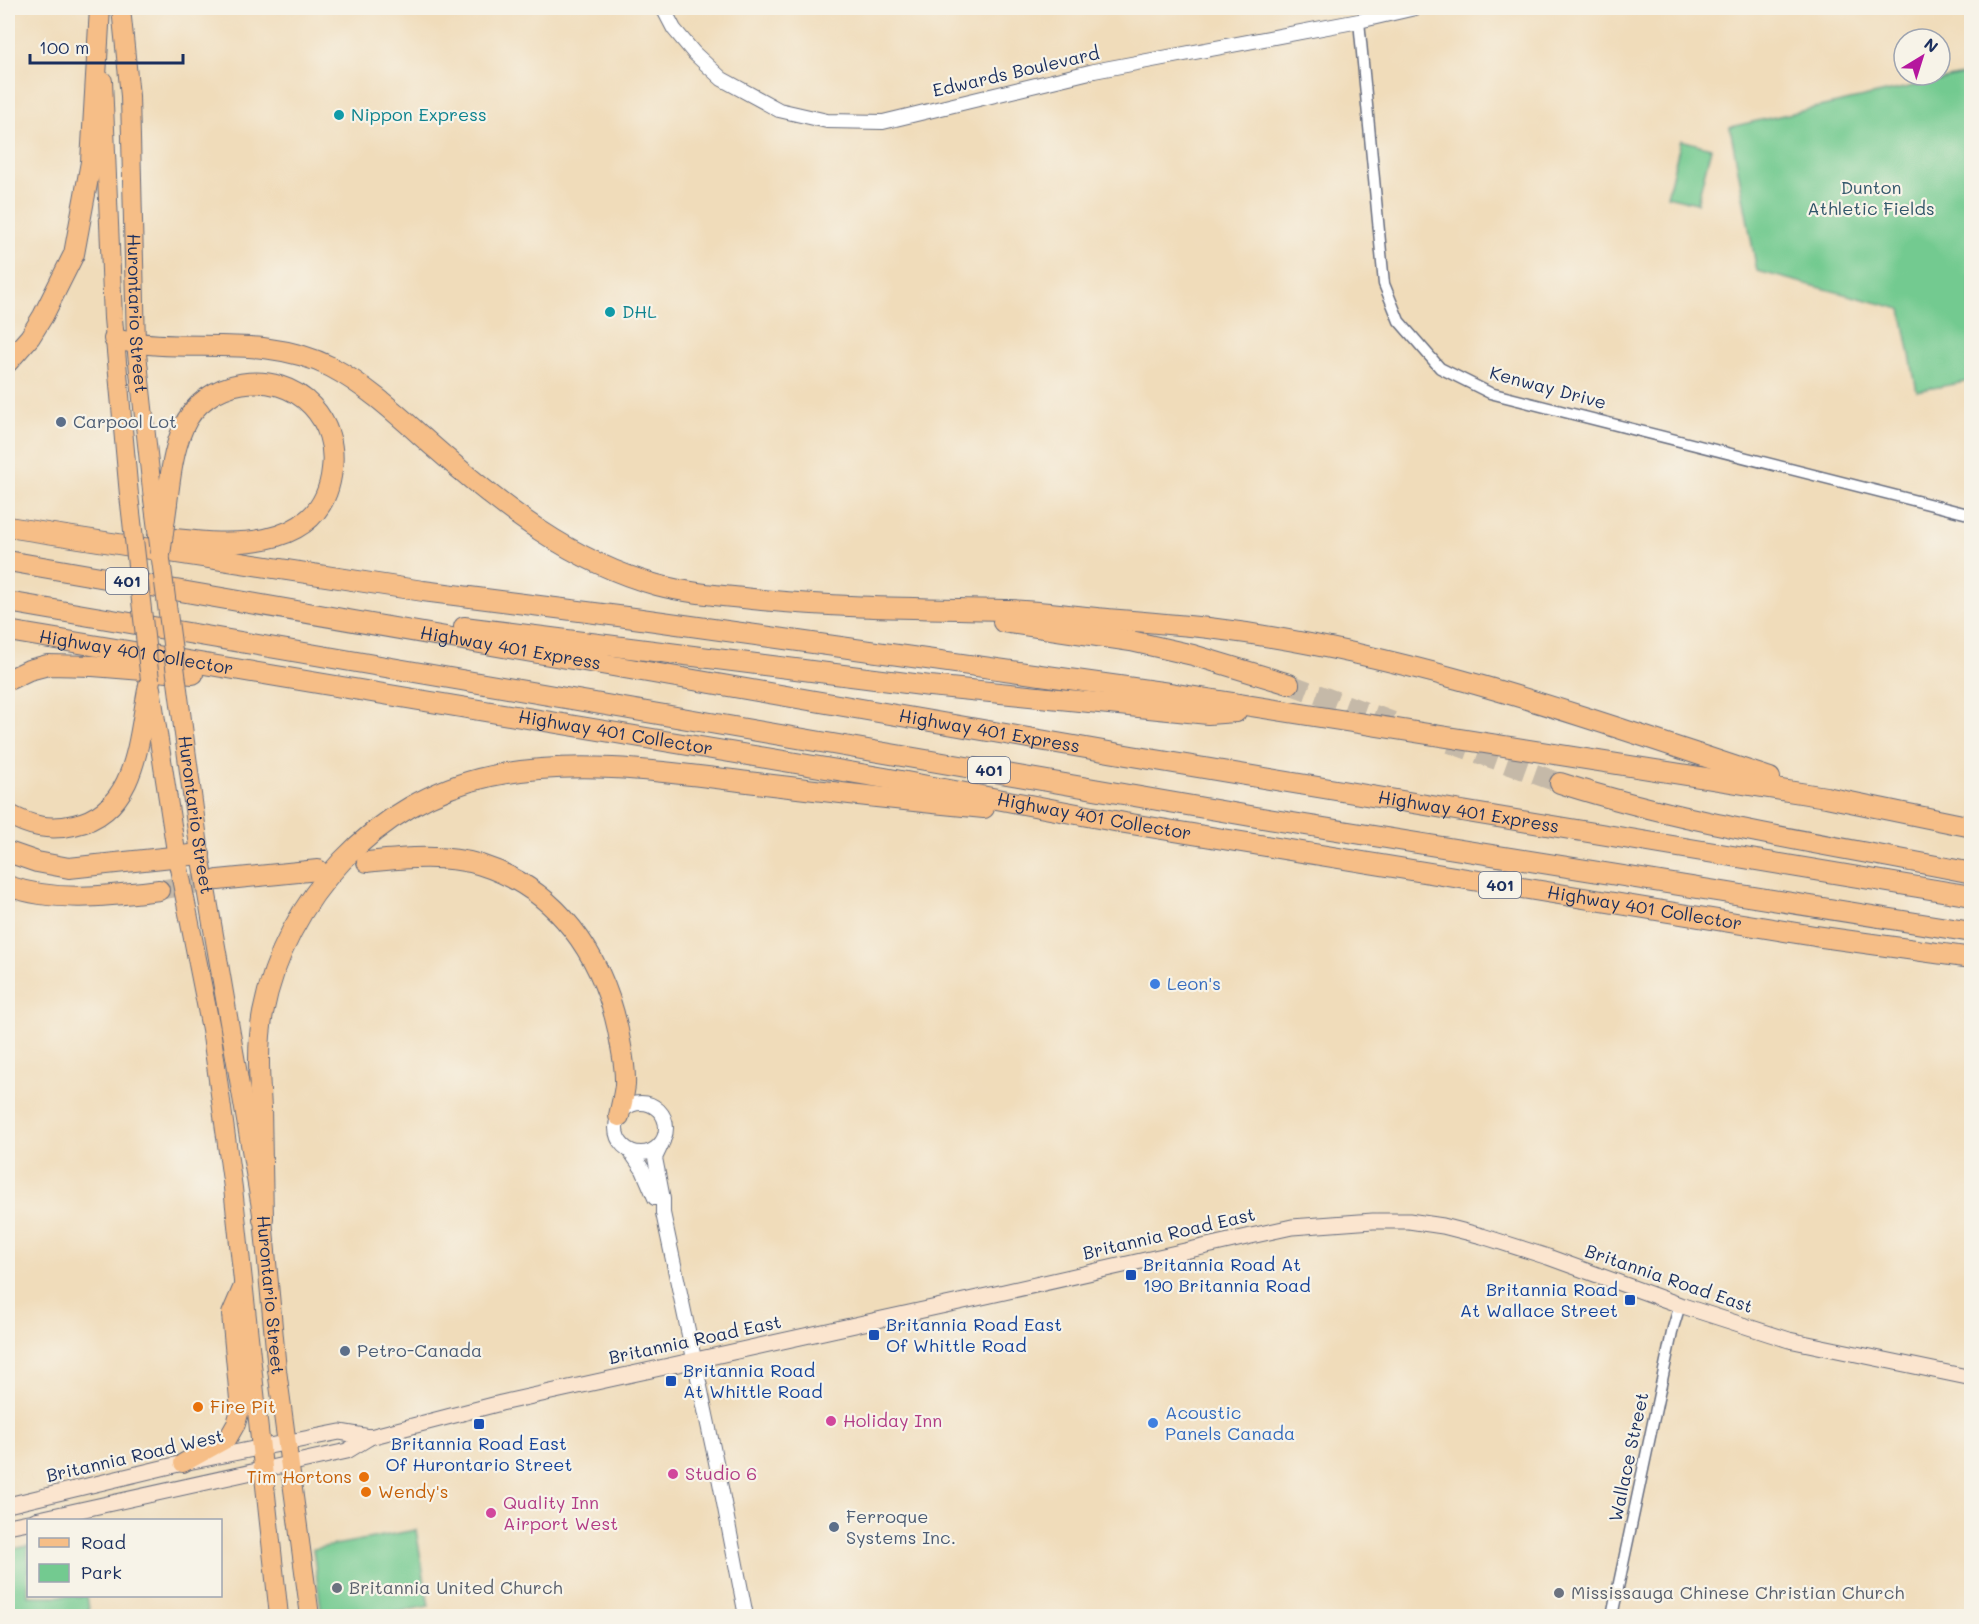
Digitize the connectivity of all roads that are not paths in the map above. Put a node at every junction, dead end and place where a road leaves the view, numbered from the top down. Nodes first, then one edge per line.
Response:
1 (100, 8) edge
2 (121, 8) edge
3 (663, 8) edge
4 (1415, 8) edge
5 (1359, 21) junction
6 (114, 339) junction
7 (135, 344) junction
8 (8, 362) edge
9 (160, 501) junction
10 (1971, 515) edge
11 (10, 528) edge
12 (159, 555) joint
13 (8, 561) edge
14 (8, 602) edge
15 (247, 602) junction
16 (911, 609) junction
17 (8, 631) edge
18 (241, 670) junction
19 (8, 680) edge
20 (150, 680) joint
21 (1289, 684) tunnel mouth
22 (148, 707) junction
23 (1263, 709) junction
24 (1560, 783) tunnel mouth
25 (1826, 797) junction
26 (8, 814) edge
27 (1125, 823) junction
28 (1971, 827) edge
29 (8, 852) edge
30 (200, 854) junction
31 (177, 858) junction
32 (367, 862) dead end
33 (318, 870) dead end
34 (1971, 873) edge
35 (218, 880) tunnel mouth
36 (8, 886) edge
37 (159, 890) tunnel mouth
38 (1971, 896) edge
39 (1971, 932) edge
40 (1875, 945) junction
41 (1971, 958) edge
42 (1971, 966) edge
43 (619, 1116) junction
44 (663, 1142) junction
45 (630, 1151) junction
46 (663, 1213) junction
47 (263, 1219) junction
48 (243, 1284) junction
49 (1680, 1305) junction
50 (695, 1360) junction
51 (1971, 1378) edge
52 (370, 1437) junction
53 (273, 1446) junction
54 (183, 1463) junction
55 (277, 1467) junction
56 (8, 1505) edge
57 (44, 1519) edge
58 (27, 1522) edge
59 (8, 1526) edge
60 (279, 1617) edge
61 (310, 1617) edge
62 (746, 1617) edge
63 (1612, 1617) edge

1 - 6 main road, Hurontario Street
1 - 8 highway
2 - 7 main road, Hurontario Street
3 - 5 street, Edwards Boulevard
4 - 5 street, Edwards Boulevard
5 - 10 street, Kenway Drive
6 - 7 highway
6 - 20 main road, Hurontario Street, bridge
7 - 9 main road, Hurontario Street
7 - 16 highway
9 - 11 highway
9 - 12 highway, bridge
11 - 23 highway, 401
12 - 30 main road, Hurontario Street, bridge
13 - 15 highway, Highway 401 Express / 401
14 - 39 highway, Highway 401 Express / 401
15 - 23 highway
15 - 38 highway, Highway 401 Express / 401
16 - 21 highway
16 - 25 highway
17 - 18 highway, Highway 401 Collector / 401
18 - 19 highway
18 - 27 highway, Highway 401 Collector / 401
20 - 22 highway
22 - 26 highway
22 - 31 main road, Hurontario Street
23 - 25 highway, 401
24 - 34 highway
25 - 28 highway, 401
27 - 40 highway, Highway 401 Collector / 401
27 - 47 highway
29 - 31 highway
30 - 31 highway
30 - 47 main road, Hurontario Street
31 - 48 main road, Hurontario Street
32 - 43 highway
33 - 35 highway
36 - 37 highway
40 - 41 highway, Highway 401 Collector / 401
40 - 42 highway
43 - 44 street
43 - 45 street
44 - 45 street
44 - 46 street
45 - 46 street
46 - 50 street
47 - 53 main road, Hurontario Street
48 - 53 main road, Hurontario Street
48 - 54 main road
49 - 50 main road, Britannia Road East
49 - 51 main road, Britannia Road East
49 - 63 street, Wallace Street
50 - 52 main road, Britannia Road East
50 - 62 street
52 - 53 main road, Britannia Road East
52 - 55 main road, Britannia Road East
53 - 54 main road, Britannia Road West
53 - 55 main road, Hurontario Street
53 - 55 main road, Hurontario Street
54 - 56 main road, Britannia Road West
55 - 57 main road
55 - 60 main road, Hurontario Street
55 - 61 main road, Hurontario Street
58 - 59 main road

